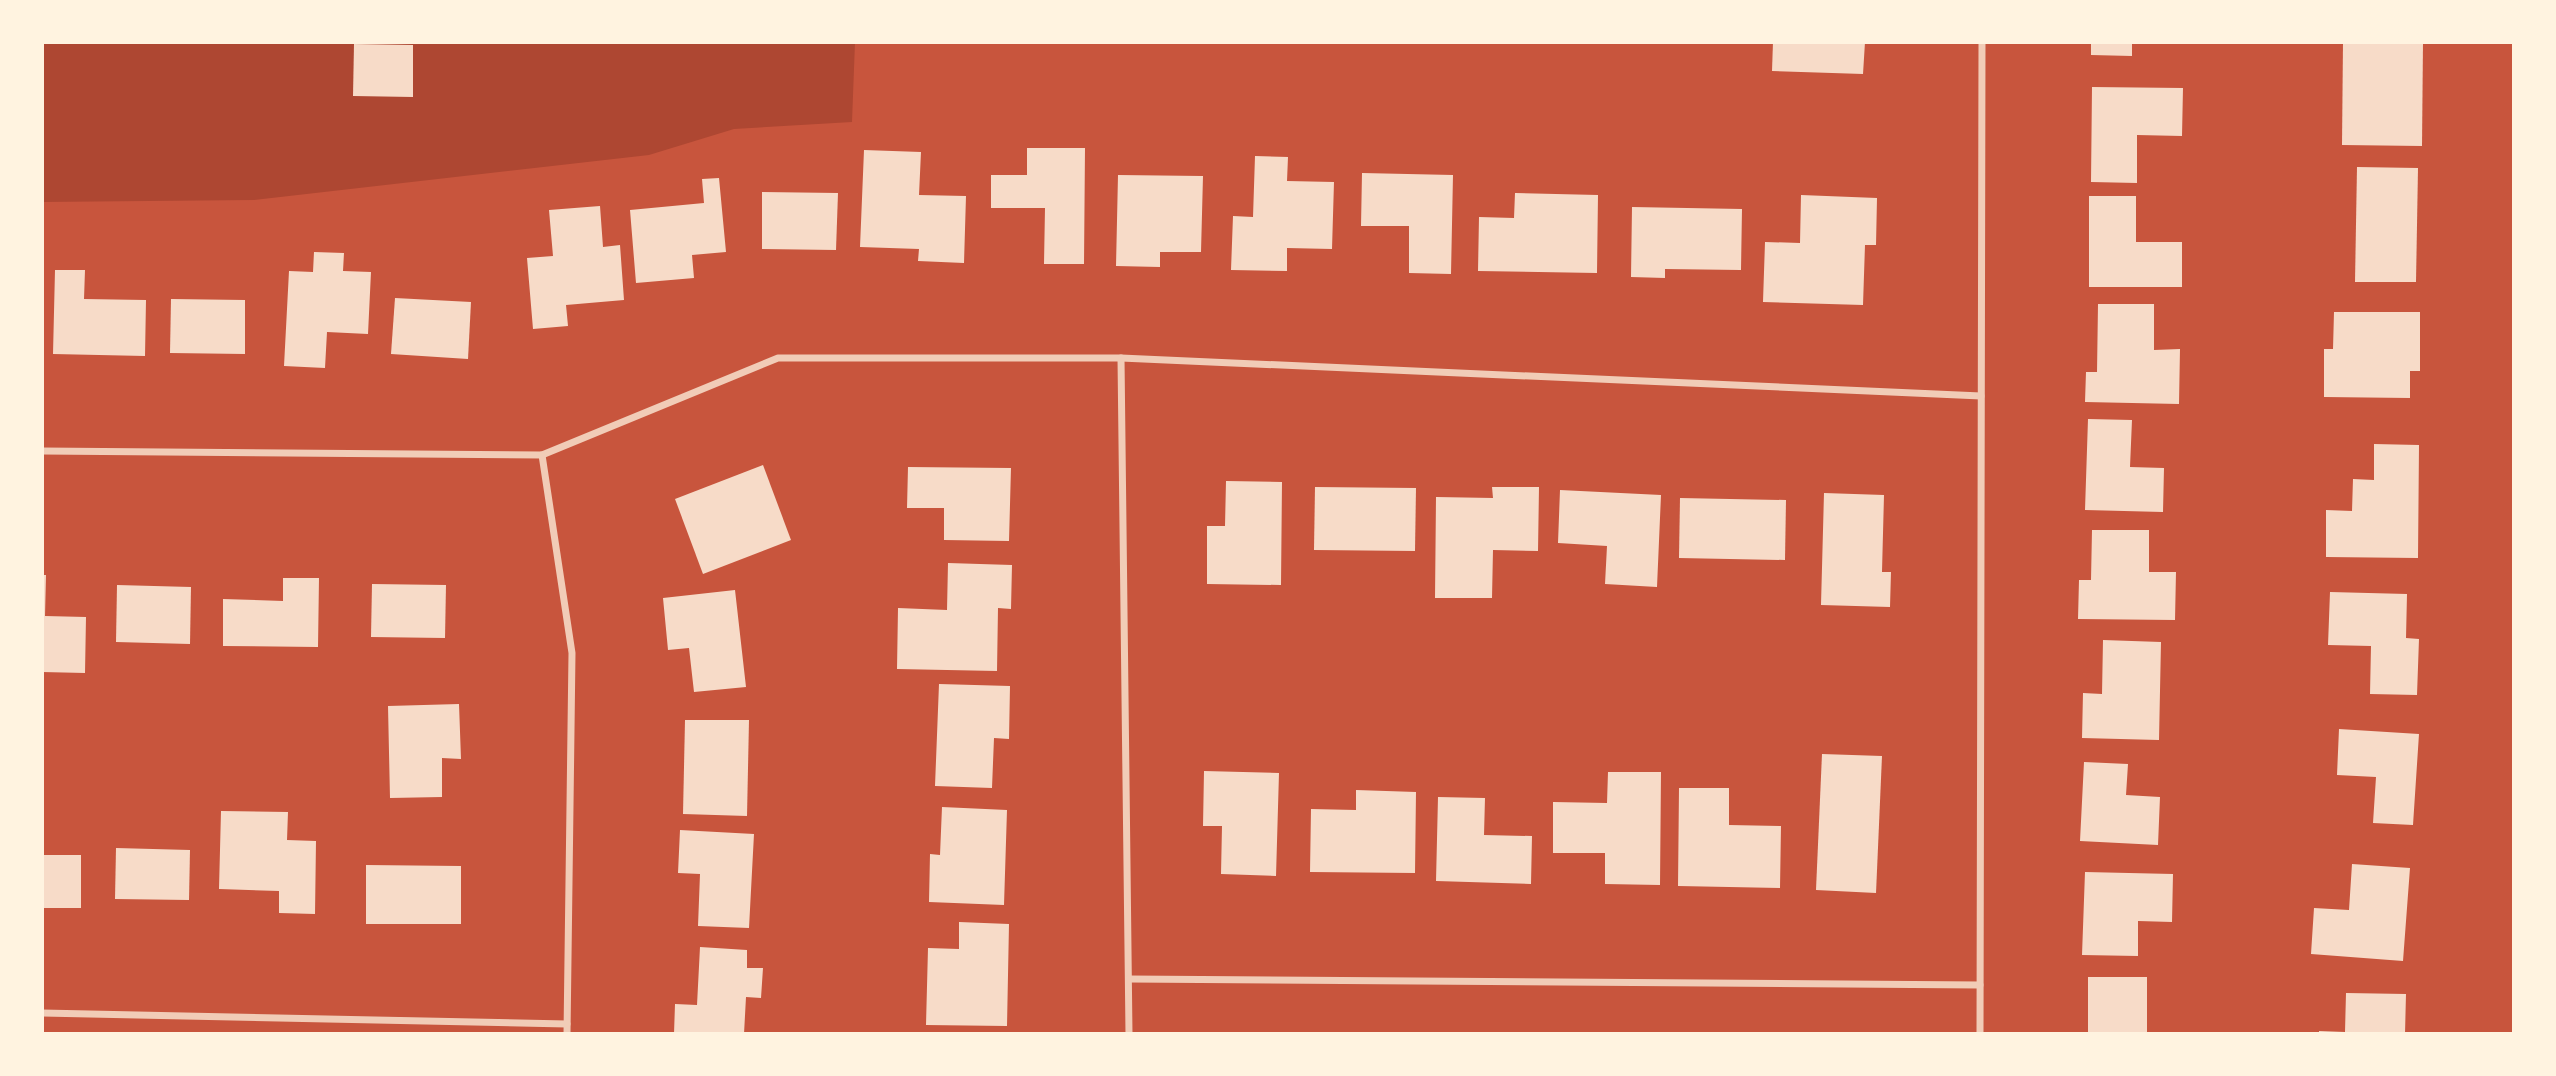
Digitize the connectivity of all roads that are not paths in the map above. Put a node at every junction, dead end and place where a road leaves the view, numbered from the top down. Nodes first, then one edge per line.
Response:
1 (1982, 42) edge
2 (1121, 358) junction
3 (1980, 396) junction
4 (42, 451) edge
5 (542, 455) junction
6 (1129, 979) junction
7 (1980, 985) junction
8 (42, 1013) edge
9 (567, 1024) junction
10 (567, 1034) edge
11 (1129, 1034) edge
12 (1980, 1034) edge

1 - 3 street
2 - 3 street
2 - 5 street
2 - 6 street
3 - 7 street
4 - 5 street
5 - 9 street
6 - 7 street
6 - 11 street
7 - 12 street
8 - 9 street
9 - 10 street

